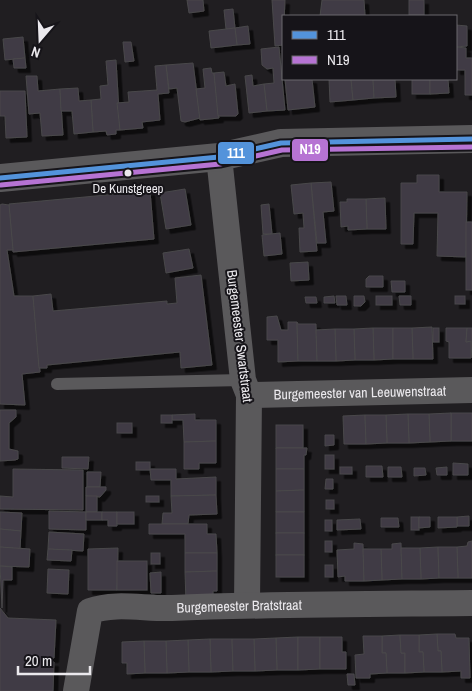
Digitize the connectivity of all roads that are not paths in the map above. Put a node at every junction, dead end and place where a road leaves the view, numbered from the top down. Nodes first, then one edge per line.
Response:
1 (472, 139) edge
2 (219, 157) junction
3 (0, 178) edge
4 (56, 384) dead end
5 (246, 387) junction
6 (472, 390) edge
7 (472, 603) edge
8 (247, 605) junction
9 (76, 691) edge

1 - 2 street
2 - 3 street
2 - 5 street, Burgemeester Swartstraat
4 - 5 lane
5 - 6 street, Burgemeester van Leeuwenstraat
5 - 8 street, Burgemeester Swartstraat
7 - 8 street, Burgemeester Bratstraat
8 - 9 street, Burgemeester Bratstraat

